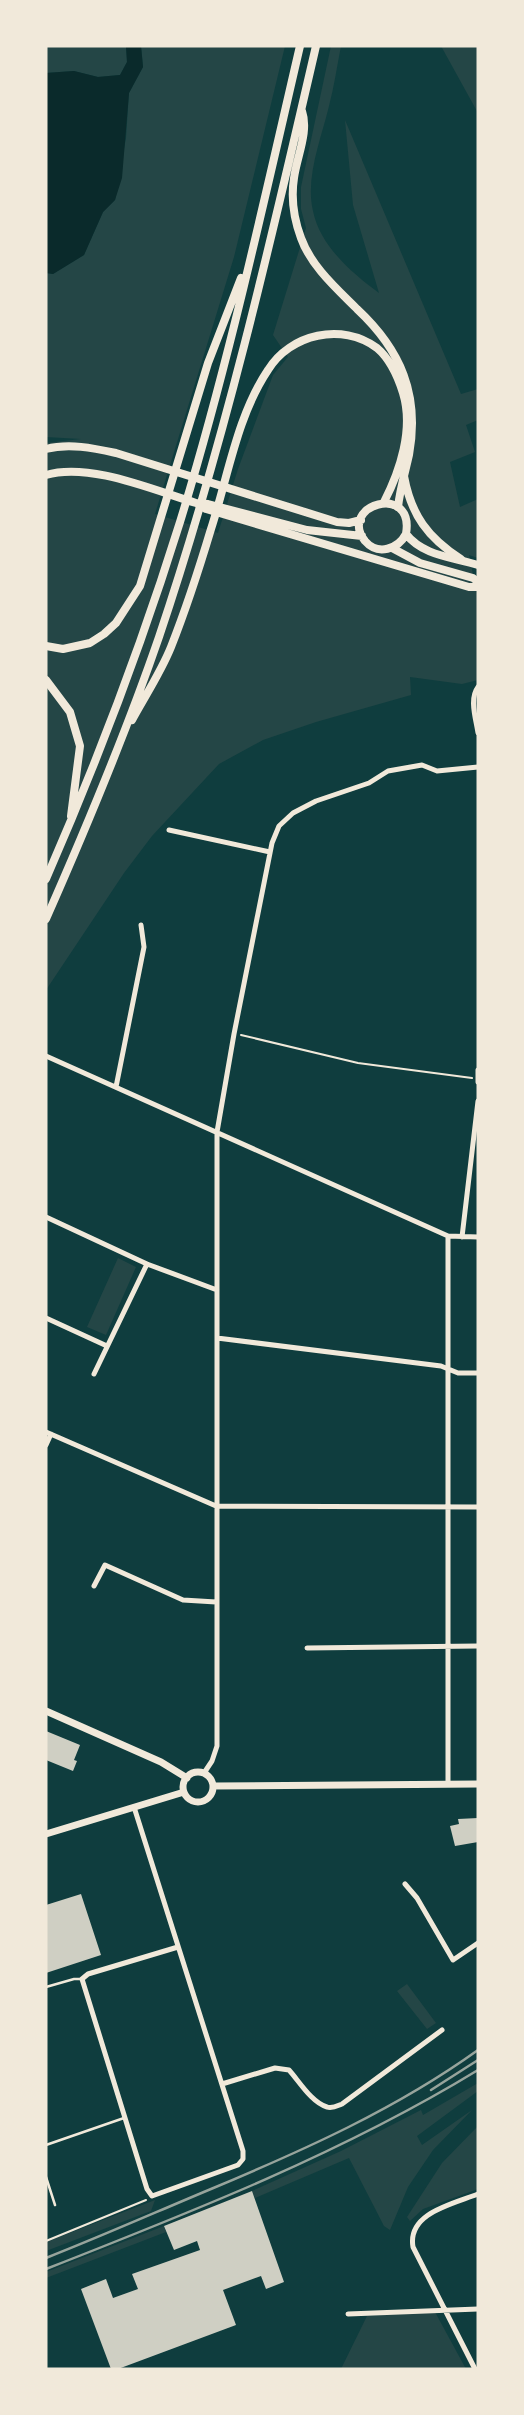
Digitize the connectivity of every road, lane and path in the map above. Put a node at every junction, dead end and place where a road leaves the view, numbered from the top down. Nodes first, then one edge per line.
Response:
1 (300, 46) edge
2 (316, 46) edge
3 (301, 110) junction
4 (253, 248) junction
5 (46, 449) edge
6 (404, 473) junction
7 (46, 475) edge
8 (384, 502) junction
9 (196, 503) junction
10 (398, 507) junction
11 (361, 520) junction
12 (406, 534) junction
13 (362, 536) junction
14 (392, 548) junction
15 (461, 560) junction
16 (478, 565) edge
17 (478, 582) edge
18 (478, 587) edge
19 (46, 646) edge
20 (46, 680) edge
21 (478, 687) edge
22 (478, 733) edge
23 (118, 747) junction
24 (478, 767) edge
25 (69, 827) junction
26 (170, 830) dead end
27 (270, 852) junction
28 (46, 879) edge
29 (46, 919) edge
30 (141, 925) dead end
31 (234, 1034) junction
32 (46, 1056) edge
33 (478, 1070) edge
34 (477, 1078) edge
35 (478, 1082) edge
36 (116, 1087) junction
37 (478, 1101) edge
38 (217, 1132) junction
39 (46, 1217) edge
40 (448, 1236) junction
41 (462, 1237) junction
42 (478, 1237) edge
43 (147, 1264) junction
44 (217, 1290) junction
45 (46, 1318) edge
46 (217, 1338) junction
47 (107, 1346) junction
48 (449, 1369) junction
49 (478, 1373) edge
50 (94, 1374) dead end
51 (49, 1433) edge
52 (46, 1445) edge
53 (216, 1506) junction
54 (478, 1506) edge
55 (449, 1507) junction
56 (94, 1586) dead end
57 (216, 1602) junction
58 (448, 1646) junction
59 (478, 1646) edge
60 (308, 1648) dead end
61 (46, 1711) edge
62 (204, 1774) junction
63 (187, 1778) junction
64 (448, 1784) junction
65 (478, 1784) edge
66 (213, 1786) junction
67 (184, 1792) junction
68 (134, 1807) junction
69 (46, 1834) edge
70 (405, 1884) dead end
71 (478, 1943) edge
72 (178, 1947) junction
73 (82, 1979) junction
74 (46, 1987) edge
75 (442, 2030) dead end
76 (222, 2084) junction
77 (124, 2118) junction
78 (46, 2145) edge
79 (46, 2177) edge
80 (478, 2194) edge
81 (152, 2196) junction
82 (55, 2206) dead end
83 (46, 2241) edge
84 (478, 2309) edge
85 (446, 2311) junction
86 (348, 2314) dead end
87 (475, 2369) edge

1 - 4 main road
2 - 3 main road
3 - 6 main road
3 - 23 main road
4 - 19 main road
4 - 25 main road
5 - 11 main road
6 - 10 main road
6 - 15 main road
7 - 9 main road
8 - 10 main road
8 - 11 main road
8 - 23 main road
9 - 13 main road
9 - 18 main road
10 - 12 main road
11 - 13 main road
12 - 14 main road
12 - 15 main road
13 - 14 main road
14 - 17 main road
15 - 16 main road
20 - 25 main road
21 - 22 street
23 - 29 main road
24 - 27 street
25 - 28 main road
26 - 27 street
27 - 31 street
30 - 36 street
31 - 34 path
31 - 38 street
32 - 36 street
33 - 34 street
34 - 35 street
36 - 38 street
37 - 41 street
38 - 40 street
38 - 44 street
39 - 43 street
40 - 41 street
40 - 48 street
41 - 42 street
43 - 44 street
43 - 47 street
44 - 46 street
45 - 47 street
46 - 48 street
46 - 53 street
47 - 50 street
48 - 49 street
48 - 55 street
51 - 52 street
51 - 53 street
53 - 55 street
53 - 57 street
54 - 55 street
55 - 58 street
56 - 57 street
57 - 62 street
58 - 59 street
58 - 60 street
58 - 64 street
61 - 63 main road
62 - 63 main road
62 - 66 main road
63 - 67 main road
64 - 65 main road
64 - 66 main road
66 - 67 main road
67 - 68 main road
68 - 69 main road
68 - 72 street
70 - 71 street
72 - 73 street
72 - 76 street
73 - 74 lane
73 - 77 street
75 - 76 street
76 - 81 street
77 - 78 lane
77 - 81 street
79 - 82 lane
80 - 85 street
81 - 83 path
84 - 85 street
85 - 86 street
85 - 87 street

